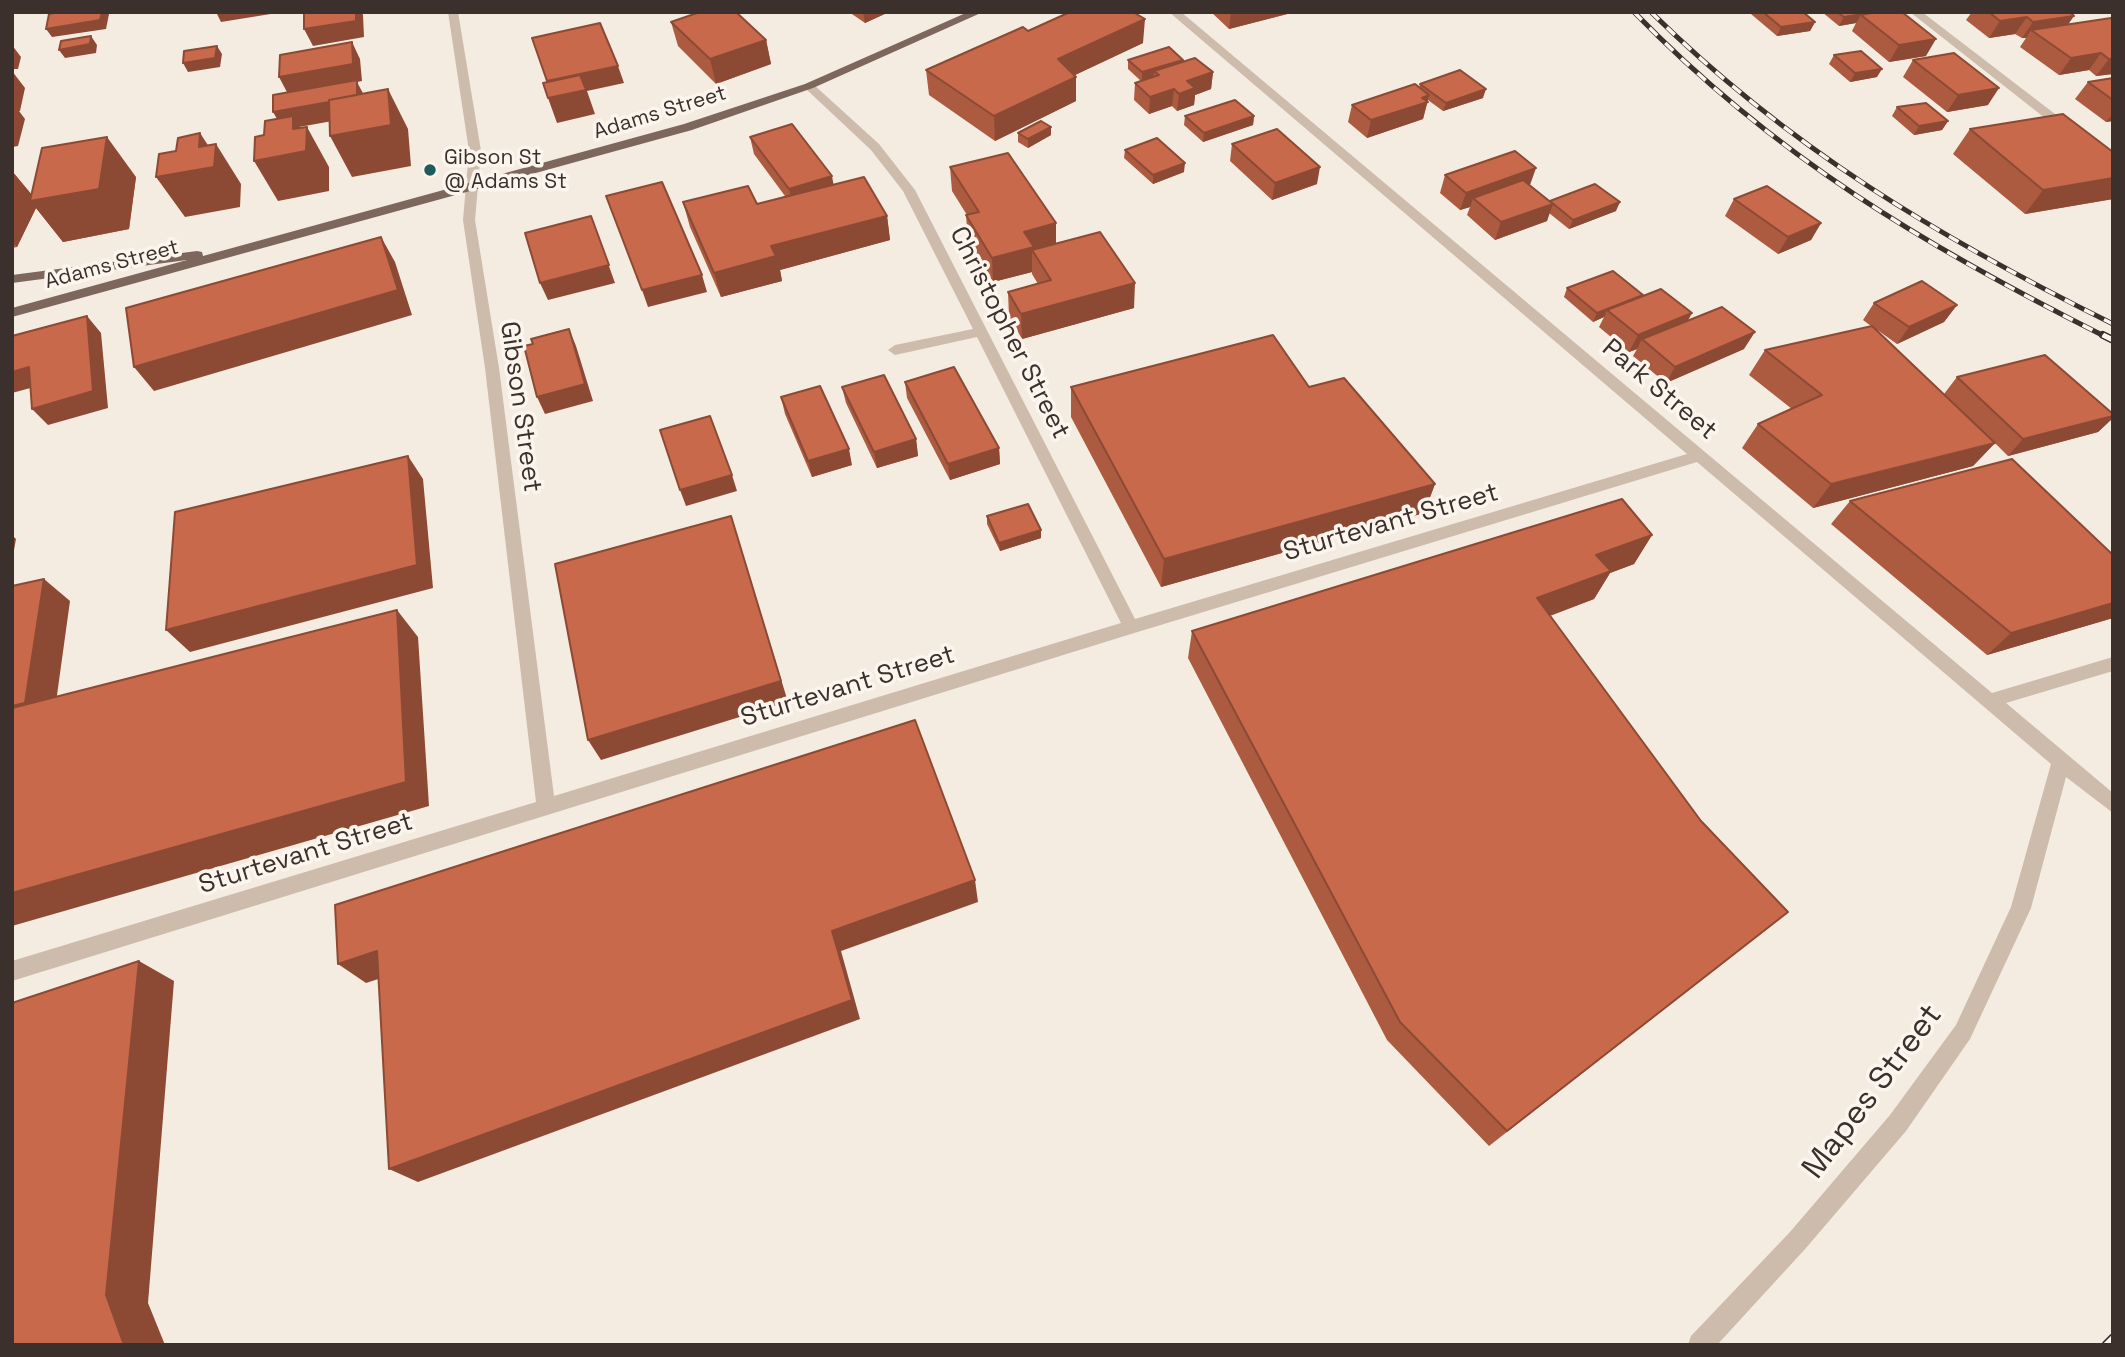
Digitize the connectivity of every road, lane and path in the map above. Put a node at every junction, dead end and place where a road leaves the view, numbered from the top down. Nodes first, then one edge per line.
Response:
1 (453, 12) edge
2 (978, 12) edge
3 (1174, 12) edge
4 (1914, 12) edge
5 (809, 86) junction
6 (2080, 139) edge
7 (473, 188) junction
8 (263, 246) junction
9 (12, 279) edge
10 (12, 313) edge
11 (980, 332) junction
12 (895, 350) dead end
13 (1700, 456) junction
14 (1131, 627) junction
15 (2113, 664) edge
16 (1989, 701) junction
17 (2061, 761) junction
18 (2113, 805) edge
19 (546, 808) junction
20 (12, 971) edge
21 (1700, 1345) edge

1 - 7 street, Gibson Street
2 - 5 main road, Adams Street
3 - 13 street, Park Street
4 - 6 street
5 - 7 main road, Adams Street
5 - 11 street, Christopher Street
7 - 8 main road, Adams Street
7 - 19 street, Gibson Street
8 - 9 main road, Adams Street
8 - 10 main road, Adams Street
11 - 12 street
11 - 14 street, Christopher Street
13 - 14 street, Sturtevant Street
13 - 16 street, Park Street
14 - 19 street, Sturtevant Street
15 - 16 street
16 - 17 street, Park Street
17 - 18 street, Park Street
17 - 21 street, Mapes Street
19 - 20 street, Sturtevant Street

